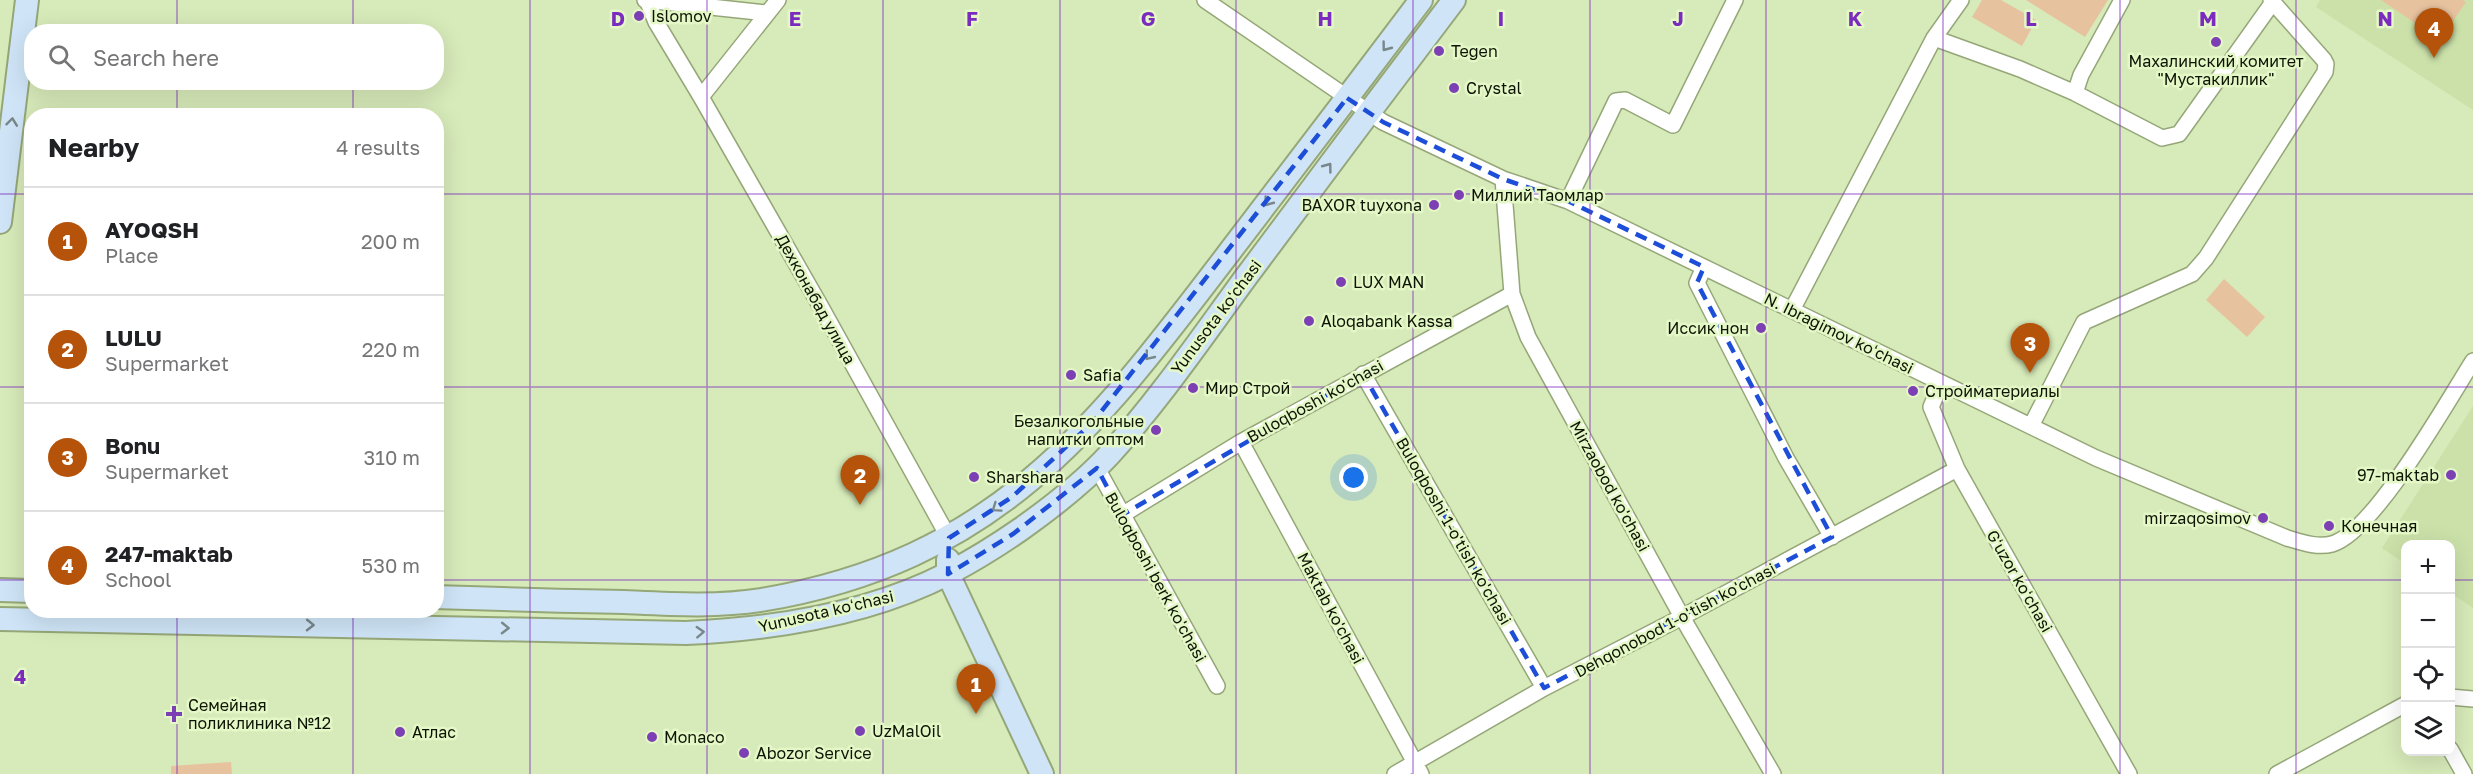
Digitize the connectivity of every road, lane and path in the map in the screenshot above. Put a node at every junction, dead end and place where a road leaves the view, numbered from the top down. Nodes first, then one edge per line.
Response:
1 (27, 0) edge
2 (647, 0) edge
3 (778, 0) edge
4 (1205, 0) edge
5 (1421, 0) edge
6 (1454, 0) edge
7 (1735, 0) edge
8 (1961, 0) edge
9 (2122, 0) edge
10 (2272, 1) edge
11 (674, 2) edge
12 (767, 13) junction
13 (24, 24) edge
14 (24, 25) edge
15 (1934, 38) junction
16 (2075, 93) junction
17 (701, 97) junction
18 (1347, 98) junction
19 (1368, 113) junction
20 (1503, 179) junction
21 (1568, 201) junction
22 (0, 222) edge
23 (1704, 267) junction
24 (1512, 294) junction
25 (1792, 310) junction
26 (2473, 362) edge
27 (1363, 374) junction
28 (1941, 383) junction
29 (2031, 426) junction
30 (1241, 442) junction
31 (1097, 468) junction
32 (1957, 469) junction
33 (1122, 515) junction
34 (1832, 537) junction
35 (949, 538) junction
36 (920, 552) junction
37 (948, 574) junction
38 (0, 590) edge
39 (24, 591) edge
40 (444, 597) edge
41 (1682, 617) junction
42 (0, 619) edge
43 (1217, 687) dead end
44 (1544, 688) junction
45 (2455, 697) edge
46 (2473, 699) edge
47 (2401, 707) edge
48 (2455, 756) edge
49 (1418, 769) edge
50 (1042, 774) edge
51 (1395, 774) edge
52 (1773, 774) edge
53 (2129, 774) edge
54 (2277, 774) edge
55 (2464, 774) edge

13 -> 1 main road
2 - 11 street
2 - 17 street, Дехконабад улица
3 - 12 street
4 - 18 street, N. Ibragimov koʻchasi
5 -> 18 main road, Yunusota koʻchasi
6 - 19 main road, Yunusota koʻchasi
7 - 21 street
8 - 15 street
9 - 16 street
10 - 16 street
10 - 29 street
11 - 12 street
12 - 17 street
22 -> 14 main road
15 - 16 street
15 - 25 street
17 - 35 street, Дехконабад улица
18 - 19 street, N. Ibragimov koʻchasi
18 -> 35 main road, Yunusota koʻchasi
19 - 20 street, N. Ibragimov koʻchasi
31 -> 19 main road, Yunusota koʻchasi
20 - 21 street, N. Ibragimov koʻchasi
20 - 24 street, Mirzaobod ko'chasi
21 - 23 street, N. Ibragimov koʻchasi
23 - 25 street, N. Ibragimov koʻchasi
23 - 34 street
24 - 27 street, Buloqboshi ko'chasi
24 - 41 street, Mirzaobod ko'chasi
25 - 28 street, N. Ibragimov koʻchasi
26 - 29 street, N. Ibragimov koʻchasi
27 - 30 street, Buloqboshi ko'chasi
27 - 44 street, Buloqboshi 1-o'tish ko'chasi
28 - 29 street, N. Ibragimov koʻchasi
28 - 32 street, Gʻuzor koʻchasi
30 - 33 street, Buloqboshi ko'chasi
30 - 49 street, Maktab ko'chasi
31 - 33 street, Buloqboshi berk ko'chasi
31 - 37 main road, Yunusota koʻchasi
32 - 34 street, Dehqonobod 1-o'tish ko'chasi
32 - 53 street, Gʻuzor koʻchasi
33 - 43 street, Buloqboshi berk ko'chasi
34 - 41 street, Dehqonobod 1-o'tish ko'chasi
35 - 36 main road, Yunusota koʻchasi
35 - 37 main road
36 - 37 main road
36 - 40 main road, Yunusota koʻchasi
42 -> 37 main road, Yunusota koʻchasi
37 - 50 main road
38 - 39 main road
41 - 44 street, Dehqonobod 1-o'tish ko'chasi
41 - 52 street, Mirzaobod ko'chasi
44 - 49 street, Dehqonobod 1-o'tish ko'chasi
45 - 46 street
47 - 54 street
48 - 55 street
49 - 51 street, Dehqonobod 1-o'tish ko'chasi

